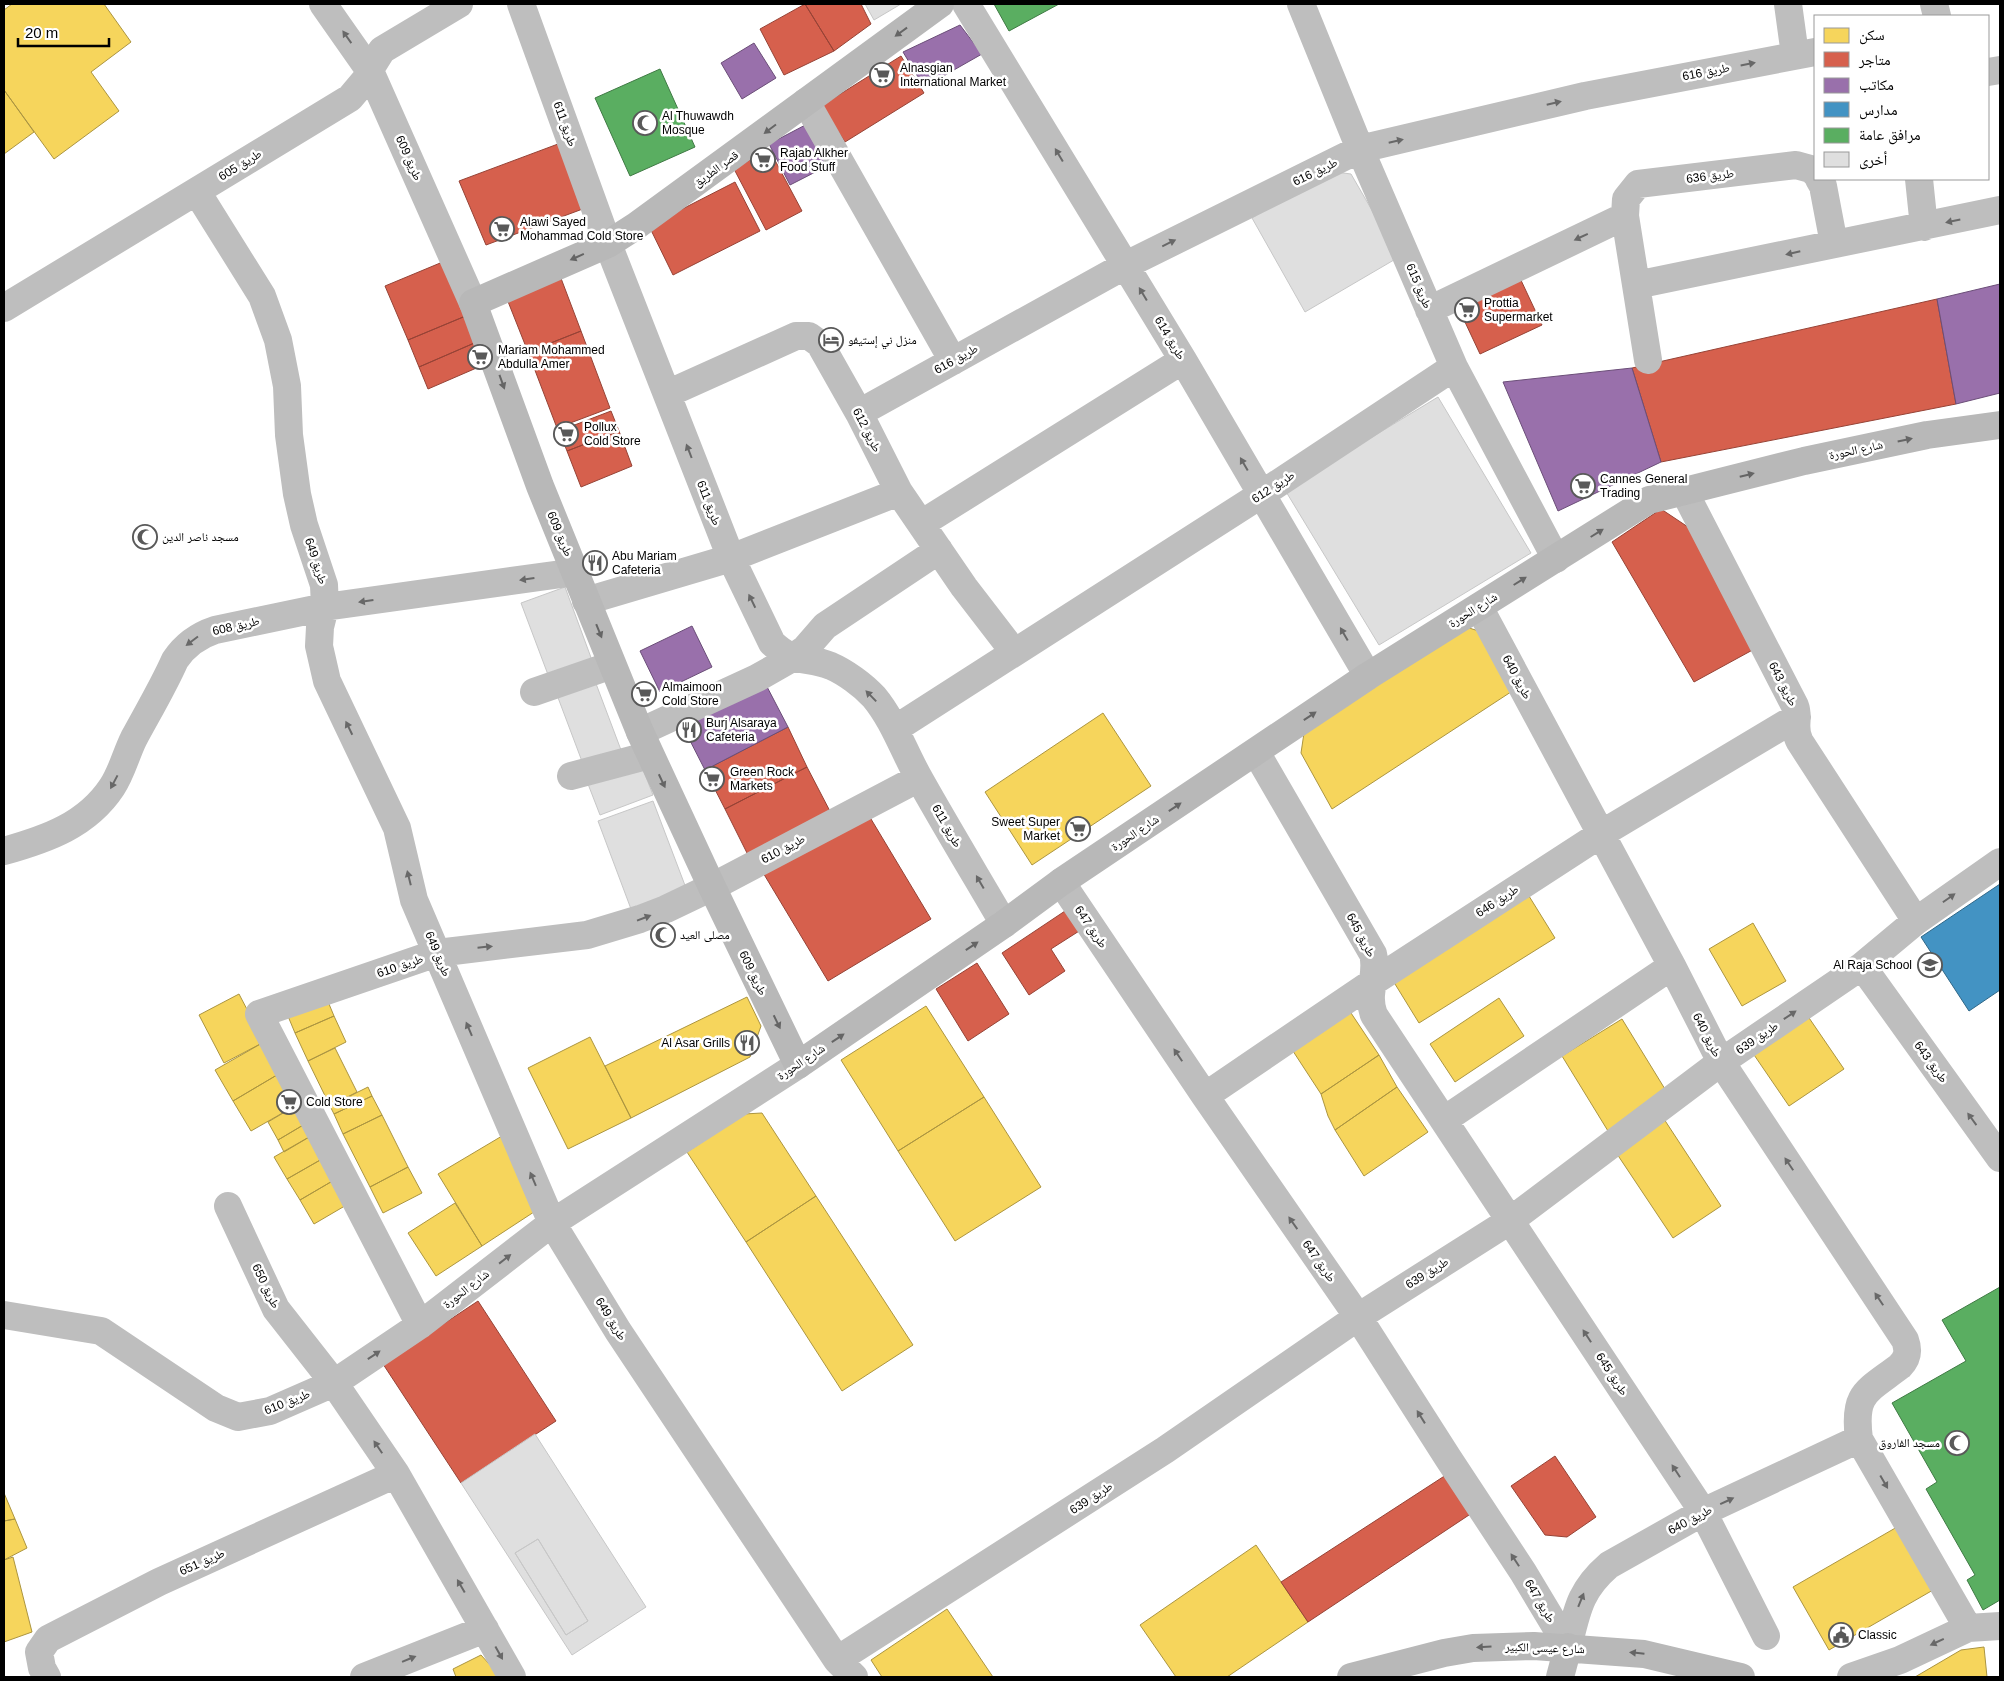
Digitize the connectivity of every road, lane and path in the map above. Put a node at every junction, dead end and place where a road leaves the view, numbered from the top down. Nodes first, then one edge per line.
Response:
1 (323, 4) edge
2 (459, 4) edge
3 (521, 4) edge
4 (940, 4) edge
5 (966, 4) edge
6 (1301, 4) edge
7 (1788, 4) edge
8 (1805, 54) edge
9 (370, 71) junction
10 (806, 102) junction
11 (1360, 149) junction
12 (1814, 170) edge
13 (1819, 180) edge
14 (1919, 180) edge
15 (197, 192) junction
16 (2000, 210) edge
17 (1624, 216) junction
18 (1924, 227) junction
19 (608, 244) junction
20 (1834, 244) junction
21 (1126, 265) junction
22 (1636, 285) junction
23 (473, 303) junction
24 (4, 308) edge
25 (1429, 310) junction
26 (953, 360) junction
27 (1184, 360) junction
28 (1648, 360) dead end
29 (1454, 367) junction
30 (667, 394) junction
31 (859, 413) junction
32 (2000, 425) edge
33 (1684, 491) junction
34 (899, 492) junction
35 (1262, 494) junction
36 (921, 524) junction
37 (938, 550) junction
38 (731, 558) junction
39 (1556, 559) junction
40 (576, 572) junction
41 (586, 601) junction
42 (1479, 606) junction
43 (325, 607) junction
44 (1014, 652) junction
45 (792, 658) junction
46 (612, 665) junction
47 (1368, 676) junction
48 (534, 692) dead end
49 (1797, 717) junction
50 (895, 729) junction
51 (645, 743) junction
52 (1256, 752) junction
53 (571, 776) dead end
54 (919, 778) junction
55 (1601, 834) junction
56 (4, 851) edge
57 (2000, 862) edge
58 (1061, 882) junction
59 (712, 886) junction
60 (1916, 921) junction
61 (1004, 924) junction
62 (437, 953) junction
63 (1672, 966) junction
64 (1862, 966) junction
65 (1373, 982) junction
66 (1721, 1062) junction
67 (798, 1065) junction
68 (1205, 1096) junction
69 (1444, 1120) junction
70 (2000, 1158) edge
71 (228, 1206) dead end
72 (1510, 1220) junction
73 (552, 1224) junction
74 (4, 1315) edge
75 (1358, 1317) junction
76 (420, 1325) junction
77 (334, 1383) junction
78 (1859, 1439) junction
79 (396, 1474) junction
80 (1703, 1512) junction
81 (2000, 1626) edge
82 (1968, 1628) junction
83 (485, 1629) junction
84 (1766, 1636) dead end
85 (1568, 1647) junction
86 (845, 1672) edge
87 (46, 1677) edge
88 (364, 1677) edge
89 (512, 1677) edge
90 (1351, 1677) edge
91 (1560, 1677) edge
92 (1741, 1677) edge
93 (1851, 1677) edge

9 -> 1 street, طريق 609
2 - 9 street, طريق 605
3 - 19 street, طريق 611
4 -> 10 street, قصر الطريق
21 -> 5 street, طريق 614
6 - 11 street, طريق 615
7 - 8 street
11 -> 8 street, طريق 616
9 - 15 street, طريق 605
9 - 23 street, طريق 609
10 -> 19 street, قصر الطريق
10 - 26 street
21 -> 11 street, طريق 616
11 - 25 street, طريق 615
12 - 17 street, طريق 636
13 - 20 street
14 - 18 street
15 - 24 street, طريق 605
15 - 43 street, طريق 649
16 -> 18 street
17 - 22 street, طريق 636
17 -> 25 street
18 - 20 street
19 -> 23 street, قصر الطريق
19 - 30 street, طريق 611
20 -> 22 street
21 - 26 street, طريق 616
27 -> 21 street, طريق 614
22 - 28 street, طريق 636
23 -> 40 street, طريق 609
25 - 29 street, طريق 615
26 - 31 street, طريق 616
35 -> 27 street, طريق 614
27 - 36 street
29 - 35 street, طريق 612
29 - 39 street, طريق 615
30 - 31 street, طريق 612
38 -> 30 street, طريق 611
31 - 34 street, طريق 612
33 -> 32 street, شارع الحورة
39 -> 33 street, شارع الحورة
33 - 49 street, طريق 643
34 - 36 street, طريق 612
34 - 38 street
35 - 44 street, طريق 612
47 -> 35 street, طريق 614
36 - 37 street, طريق 612
37 - 44 street, طريق 612
37 - 45 street
38 - 41 street
45 -> 38 street, طريق 611
42 -> 39 street, شارع الحورة
40 - 41 street, طريق 609
40 -> 43 street, طريق 608
41 -> 46 street, طريق 609
42 - 47 street, شارع الحورة
42 - 55 street, طريق 640
43 -> 56 street, طريق 608
62 -> 43 street, طريق 649
44 - 50 street, طريق 612
50 -> 45 street, طريق 611
45 - 51 street
46 - 48 street
46 - 51 street, طريق 609
52 -> 47 street, شارع الحورة
49 - 55 street, طريق 646
49 - 60 street, طريق 643
50 - 54 street, طريق 611
51 - 53 street
51 -> 59 street, طريق 609
58 -> 52 street, شارع الحورة
52 - 65 street, طريق 645
54 - 59 street, طريق 610
61 -> 54 street, طريق 611
55 - 63 street, طريق 640
55 - 65 street, طريق 646
60 -> 57 street, طريق 639
58 - 61 street, شارع الحورة
68 -> 58 street, طريق 647
62 -> 59 street, طريق 610
59 -> 67 street, طريق 609
60 - 64 street, طريق 639
67 -> 61 street, شارع الحورة
73 -> 62 street, طريق 649
62 - 76 street, طريق 610
63 - 66 street, طريق 640
63 - 69 street
66 -> 64 street, طريق 639
70 -> 64 street, طريق 643
65 - 68 street, طريق 646
65 - 69 street, طريق 645
66 - 72 street, طريق 639
78 -> 66 street, طريق 640
67 - 73 street, شارع الحورة
75 -> 68 street, طريق 647
69 - 72 street, طريق 645
71 - 77 street, طريق 650
72 - 75 street, طريق 639
80 -> 72 street, طريق 645
76 -> 73 street, شارع الحورة
73 - 86 street, طريق 649
74 - 77 street, طريق 610
85 -> 75 street, طريق 647
75 - 86 street, طريق 639
77 -> 76 street, شارع الحورة
79 -> 77 street
80 -> 78 street, طريق 640
78 -> 82 street, طريق 640
83 -> 79 street
79 - 87 street, طريق 651
80 - 84 street, طريق 645
85 -> 80 street, طريق 640
81 - 82 street
82 -> 93 street
88 -> 83 street
83 -> 89 street
85 -> 90 street, شارع عيسى الكبير
85 - 91 street
92 -> 85 street, شارع عيسى الكبير

